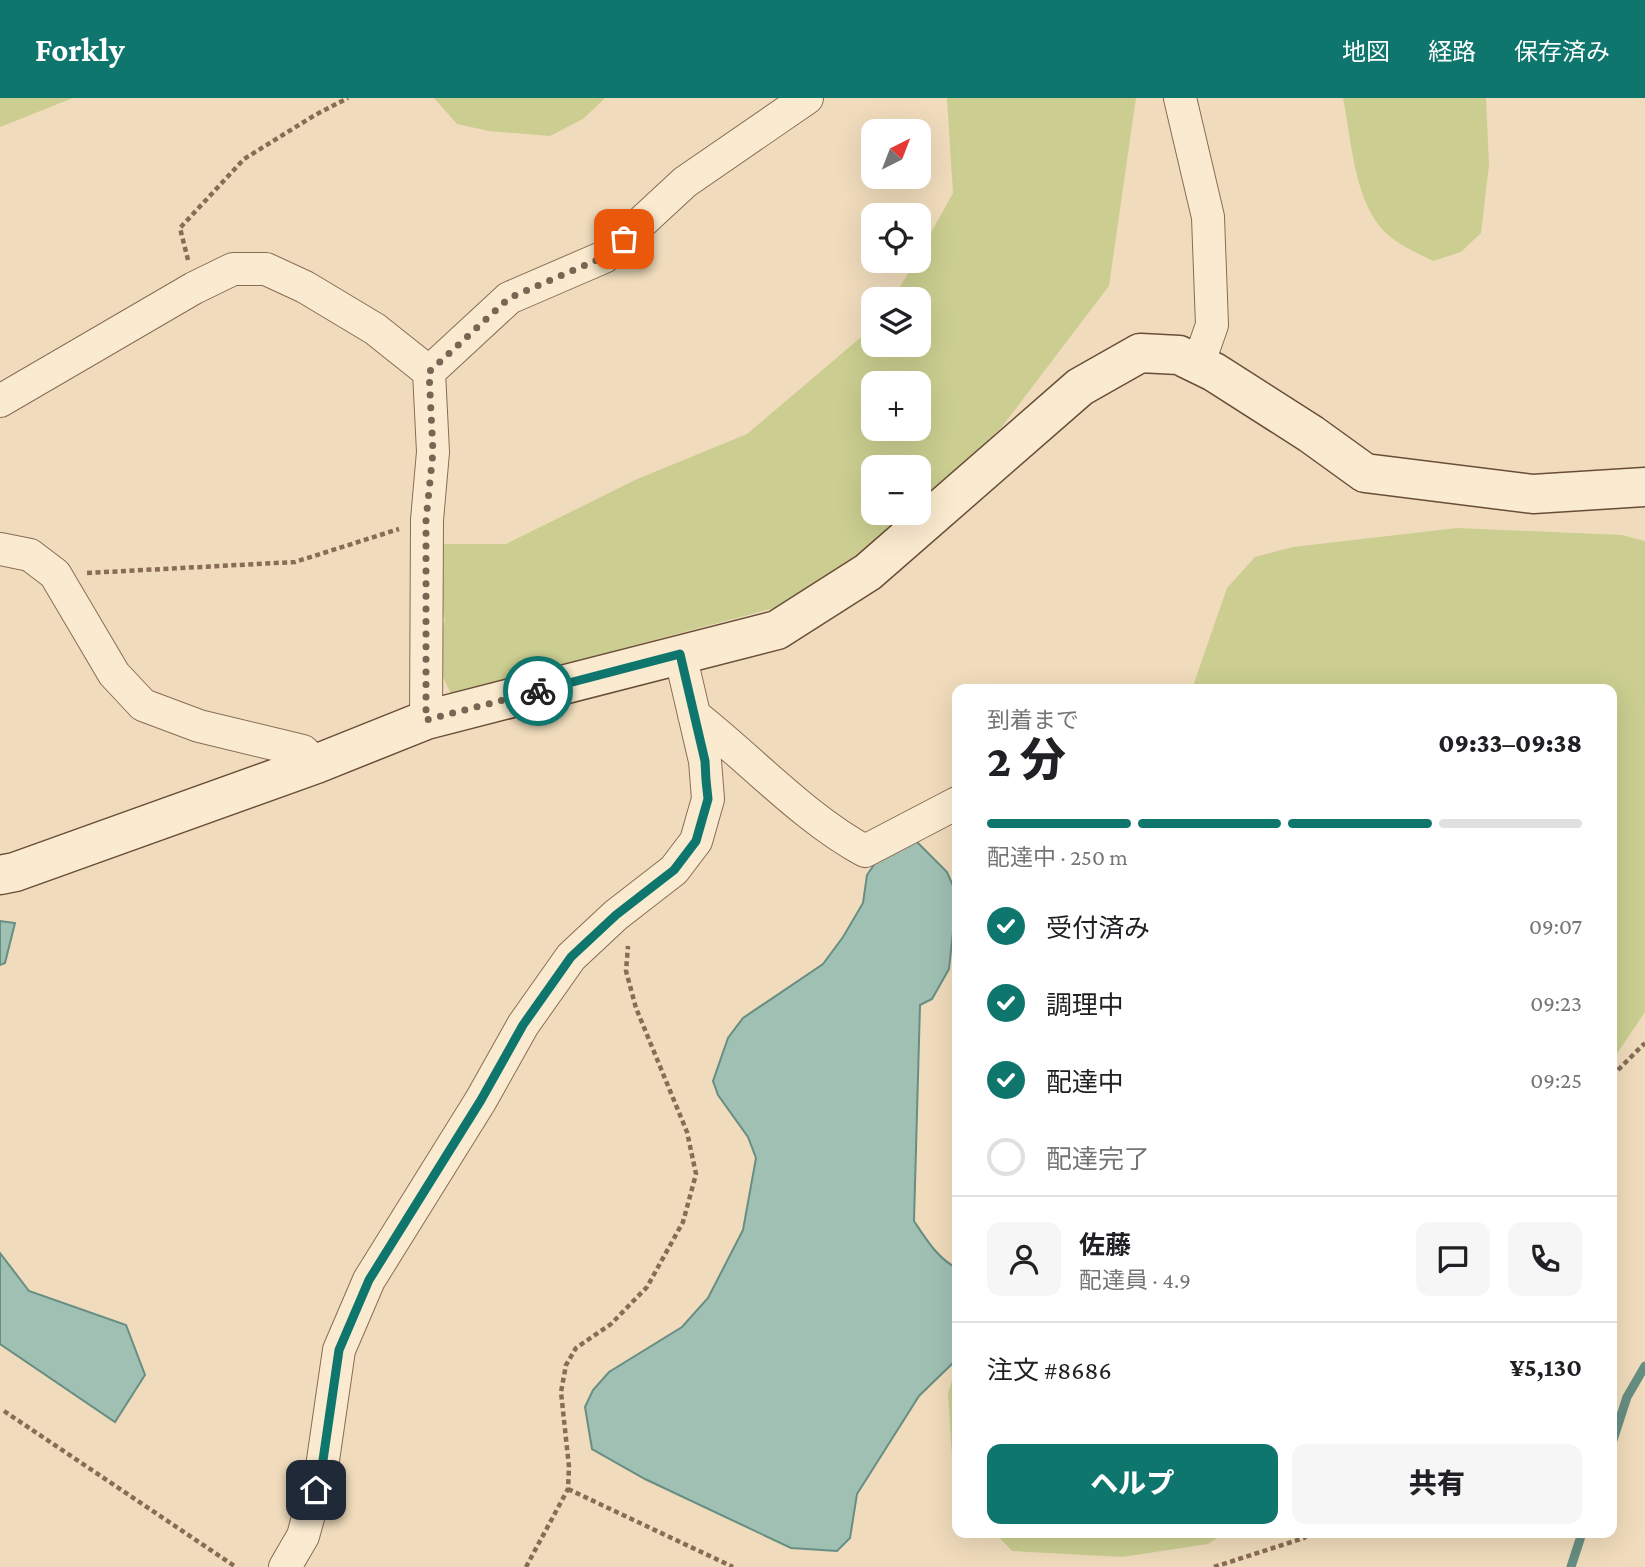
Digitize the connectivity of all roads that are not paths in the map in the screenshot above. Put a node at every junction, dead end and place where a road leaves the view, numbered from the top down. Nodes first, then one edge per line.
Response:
1 (807, 98) edge
2 (1180, 98) edge
3 (1198, 365) junction
4 (429, 372) junction
5 (0, 401) edge
6 (1645, 487) edge
7 (0, 549) edge
8 (680, 654) junction
9 (694, 715) junction
10 (426, 720) junction
11 (316, 764) junction
12 (952, 806) edge
13 (0, 875) edge
14 (285, 1567) edge

1 - 4 street
2 - 3 street
3 - 6 street
3 - 8 street
4 - 5 street
4 - 10 street
7 - 11 street
8 - 9 street
8 - 10 street
9 - 12 street
9 - 14 street
10 - 11 street
11 - 13 street

